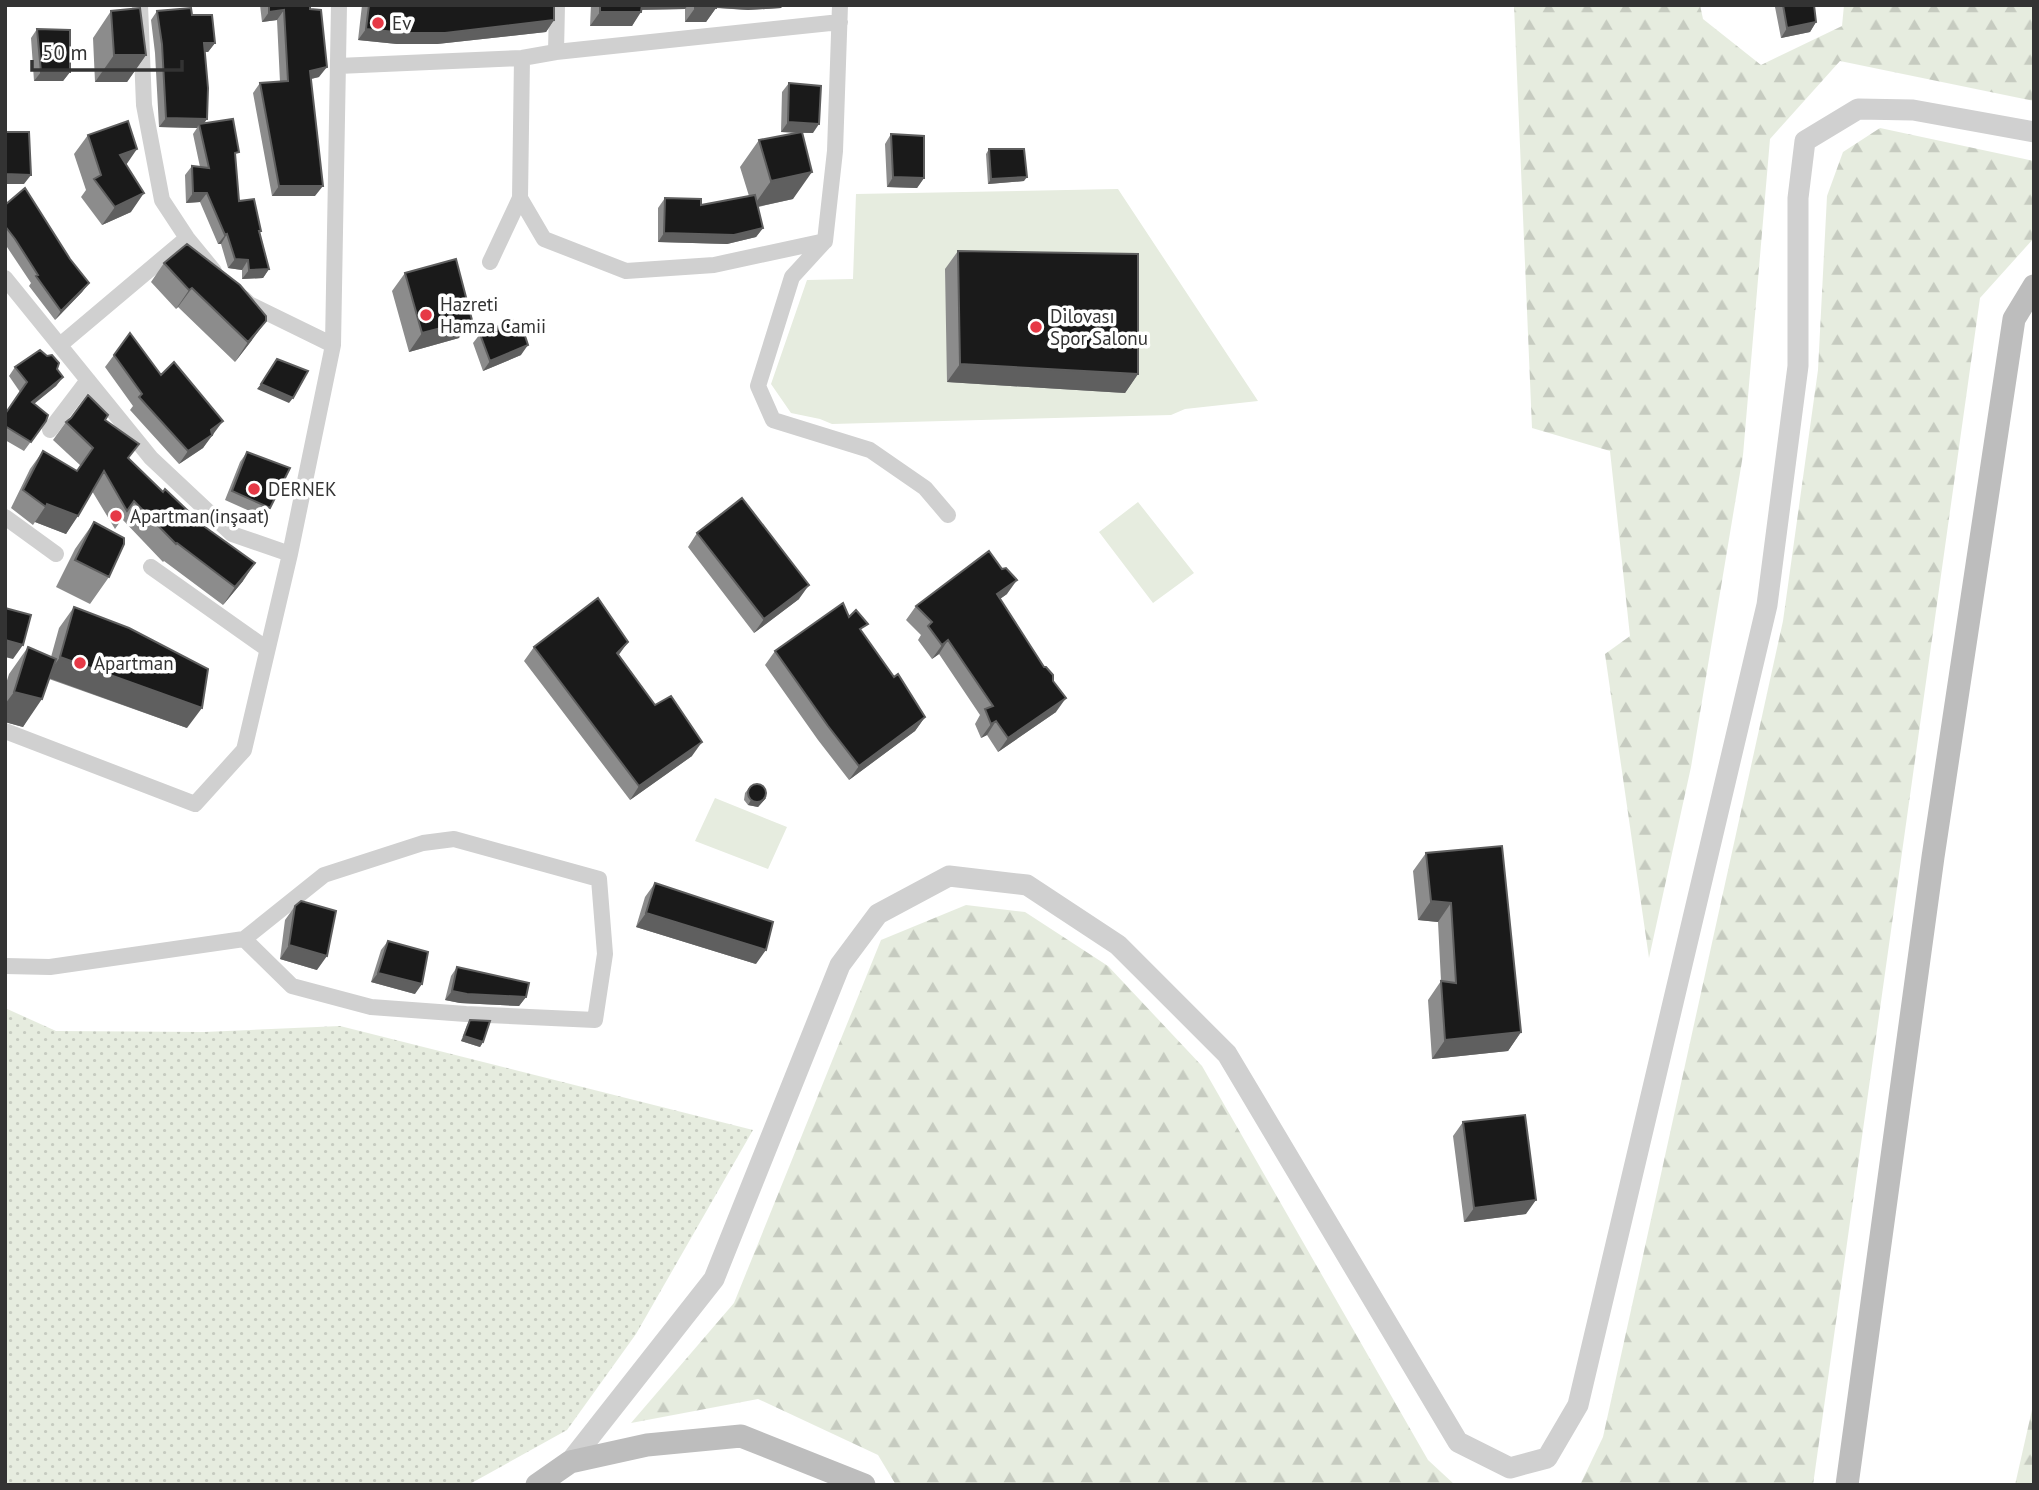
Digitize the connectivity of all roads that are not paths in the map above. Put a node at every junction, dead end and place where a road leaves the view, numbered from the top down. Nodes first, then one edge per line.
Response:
1 (140, 5) edge
2 (339, 5) edge
3 (557, 5) edge
4 (841, 5) edge
5 (840, 22) junction
6 (556, 52) junction
7 (523, 58) junction
8 (338, 66) junction
9 (2034, 132) edge
10 (520, 198) junction
11 (187, 238) junction
12 (825, 241) junction
13 (490, 262) dead end
14 (5, 278) edge
15 (2034, 286) edge
16 (60, 345) junction
17 (333, 345) junction
18 (88, 380) junction
19 (50, 430) dead end
20 (948, 515) dead end
21 (5, 517) edge
22 (56, 554) dead end
23 (289, 554) junction
24 (151, 567) dead end
25 (267, 649) junction
26 (5, 731) edge
27 (244, 939) junction
28 (5, 966) edge
29 (570, 1462) junction
30 (537, 1485) edge
31 (864, 1485) edge
32 (1847, 1485) edge

1 - 11 street
2 - 8 street
3 - 6 street
4 - 5 street
5 - 6 street
5 - 12 street
6 - 7 street
7 - 8 street
7 - 10 street
8 - 17 street
9 - 29 street
10 - 12 street
10 - 13 street
11 - 16 street
11 - 17 street
12 - 20 street
14 - 16 street
15 - 32 main road
16 - 18 street
17 - 23 street
18 - 19 street
18 - 23 street
21 - 22 street
23 - 25 street
24 - 25 street
25 - 26 street
27 - 27 street
27 - 28 street
29 - 30 main road
29 - 31 main road

